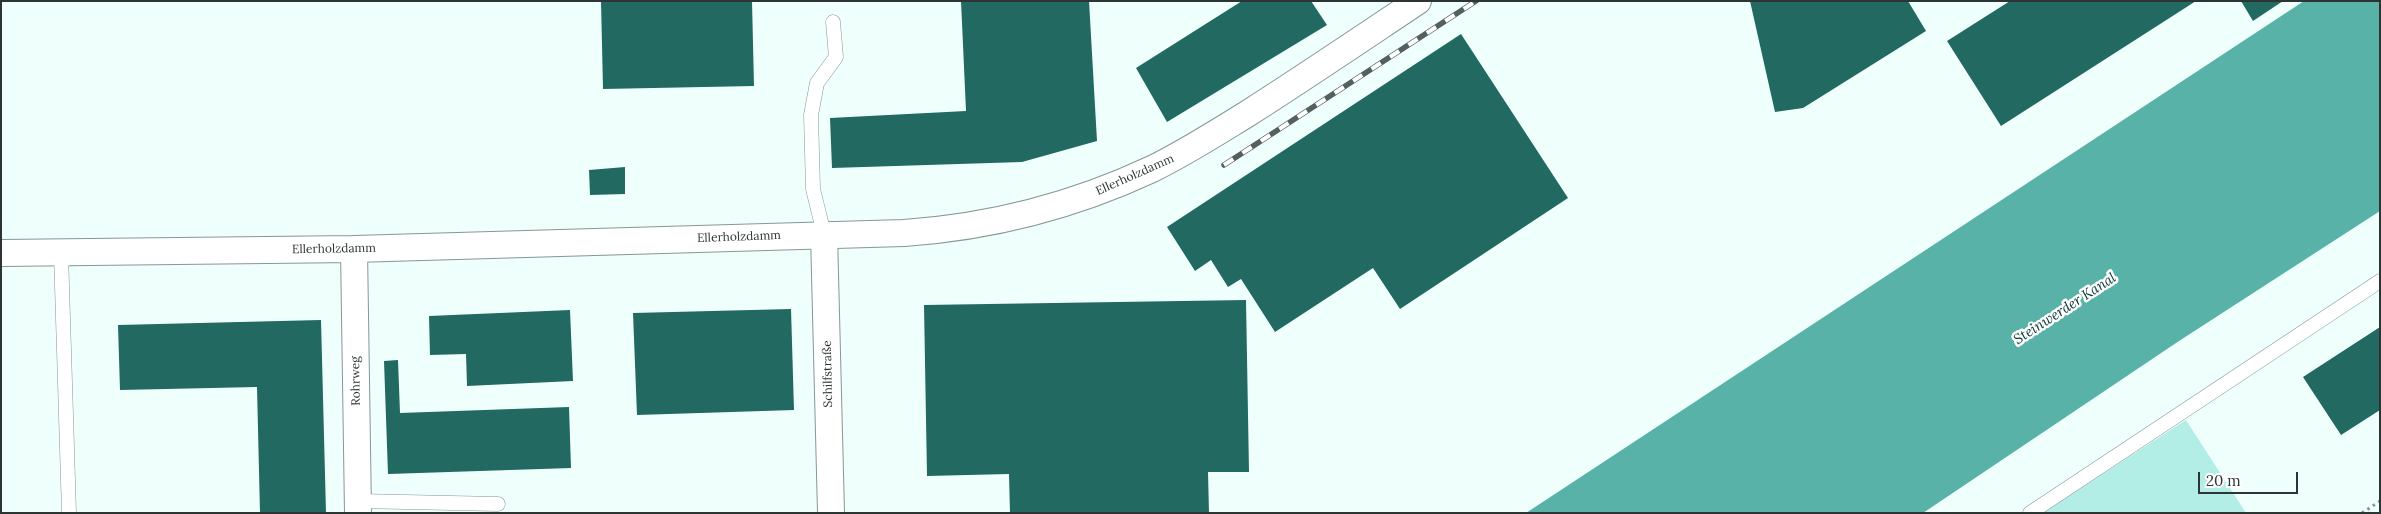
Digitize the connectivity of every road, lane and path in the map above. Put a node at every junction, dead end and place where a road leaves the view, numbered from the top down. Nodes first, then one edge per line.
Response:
1 (1418, 1) edge
2 (834, 22) dead end
3 (824, 234) junction
4 (354, 249) junction
5 (1, 253) edge
6 (60, 253) junction
7 (2380, 281) edge
8 (2380, 501) edge
9 (498, 504) dead end
10 (358, 507) edge
11 (69, 513) edge
12 (831, 513) edge
13 (2030, 513) edge
14 (2362, 513) edge

1 - 3 street, Ellerholzdamm
2 - 3 lane
3 - 4 street, Ellerholzdamm
3 - 12 street, Schilfstraße
4 - 6 street, Ellerholzdamm
4 - 10 street, Rohrweg
5 - 6 street, Ellerholzdamm
6 - 11 lane
7 - 13 lane
8 - 14 path
9 - 10 lane

